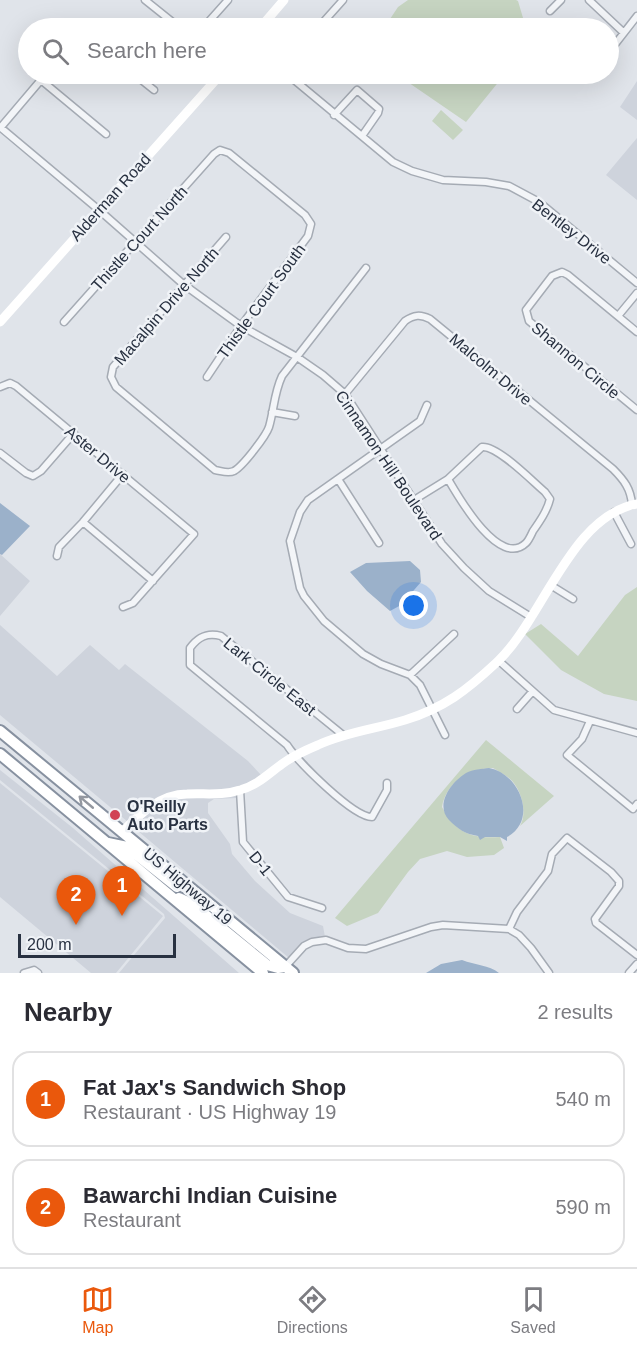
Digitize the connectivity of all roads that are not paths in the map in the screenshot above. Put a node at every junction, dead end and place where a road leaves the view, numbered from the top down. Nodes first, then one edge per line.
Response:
1 (228, 0) edge
2 (284, 0) edge
3 (343, 0) edge
4 (561, 0) edge
5 (589, 0) edge
6 (147, 1) edge
7 (550, 11) dead end
8 (637, 16) edge
9 (168, 18) edge
10 (212, 18) edge
11 (269, 18) edge
12 (327, 18) edge
13 (608, 18) edge
14 (619, 28) edge
15 (623, 32) junction
16 (619, 38) edge
17 (38, 84) edge
18 (46, 84) edge
19 (146, 84) edge
20 (211, 84) edge
21 (298, 84) edge
22 (154, 90) dead end
23 (334, 115) junction
24 (0, 127) edge
25 (106, 134) dead end
26 (362, 136) junction
27 (99, 210) junction
28 (310, 224) joint
29 (226, 237) dead end
30 (135, 242) junction
31 (366, 268) dead end
32 (637, 283) edge
33 (183, 284) junction
34 (637, 293) edge
35 (618, 316) junction
36 (0, 322) edge
37 (64, 322) dead end
38 (241, 326) junction
39 (637, 332) edge
40 (297, 357) junction
41 (207, 377) dead end
42 (0, 387) edge
43 (345, 394) junction
44 (427, 405) dead end
45 (637, 410) edge
46 (272, 412) junction
47 (295, 416) dead end
48 (74, 433) junction
49 (381, 448) junction
50 (0, 453) edge
51 (123, 474) junction
52 (338, 479) junction
53 (447, 479) junction
54 (414, 500) junction
55 (634, 504) edge
56 (614, 512) junction
57 (83, 522) junction
58 (379, 543) dead end
59 (631, 544) dead end
60 (57, 556) dead end
61 (153, 581) junction
62 (552, 586) junction
63 (573, 599) dead end
64 (123, 607) dead end
65 (531, 617) junction
66 (454, 634) dead end
67 (499, 660) junction
68 (410, 675) junction
69 (532, 692) junction
70 (434, 709) junction
71 (516, 709) dead end
72 (590, 721) junction
73 (0, 730) edge
74 (637, 733) edge
75 (343, 735) junction
76 (445, 735) dead end
77 (0, 739) edge
78 (0, 754) edge
79 (295, 757) junction
80 (33, 758) junction
81 (387, 783) dead end
82 (240, 790) junction
83 (637, 804) edge
84 (122, 832) junction
85 (107, 843) junction
86 (165, 891) junction
87 (322, 908) dead end
88 (232, 923) junction
89 (509, 929) junction
90 (637, 955) edge
91 (637, 964) edge
92 (21, 965) dead end
93 (289, 970) edge
94 (25, 972) edge
95 (38, 973) edge
96 (263, 973) edge
97 (549, 973) edge
98 (629, 973) edge

1 - 10 street
2 - 11 street
3 - 12 street
4 - 7 street
5 - 13 street
6 - 9 street
8 - 15 street
14 - 15 street
15 - 16 street
17 - 24 street
18 - 25 street
19 - 22 street
20 - 27 street, Alderman Road
21 - 23 street, Bentley Drive
23 - 26 street, Bentley Drive
23 - 26 street
24 - 27 street, Cinnamon Hill Boulevard
26 - 32 street, Bentley Drive
27 - 30 street, Cinnamon Hill Boulevard
27 - 36 street, Alderman Road
28 - 30 street, Thistle Court North
28 - 38 street, Thistle Court South
29 - 33 street, Macalpin Drive North
30 - 33 street, Cinnamon Hill Boulevard
30 - 37 street, Thistle Court North
31 - 40 street
33 - 38 street, Cinnamon Hill Boulevard
33 - 46 street, Macalpin Drive North
34 - 35 street
35 - 39 street, Shannon Circle
35 - 45 street, Shannon Circle
38 - 40 street, Cinnamon Hill Boulevard
38 - 41 street, Thistle Court South
40 - 43 street, Cinnamon Hill Boulevard
40 - 46 street
42 - 48 street, Aster Drive
43 - 49 street, Cinnamon Hill Boulevard
43 - 55 street, Malcolm Drive
44 - 49 street
46 - 47 street
48 - 50 street
48 - 51 street, Aster Drive
49 - 52 street
49 - 54 street, Cinnamon Hill Boulevard
51 - 57 street
51 - 61 street, Aster Drive
52 - 58 street
52 - 68 street
53 - 53 street
53 - 54 street
54 - 65 street, Cinnamon Hill Boulevard
55 - 56 street
56 - 59 street
56 - 62 street
57 - 60 street
57 - 61 street
61 - 64 street
62 - 63 street
62 - 65 street
65 - 67 street
66 - 68 street
67 - 69 street
67 - 70 street
68 - 70 street
69 - 71 street
69 - 72 street
70 - 75 street
70 - 76 street
72 - 74 street
72 - 83 street
73 - 80 highway, US Highway 19
75 - 79 street
75 - 79 street, Lark Circle East
77 - 80 highway
78 - 85 highway, US Highway 19
79 - 81 street
79 - 82 street
84 -> 80 highway, US Highway 19
82 - 84 street
82 - 87 street, D-1
84 - 88 highway, US Highway 19
85 - 86 highway, US Highway 19
85 - 88 highway
86 - 93 highway
86 - 96 highway, US Highway 19
88 - 93 highway, US Highway 19
89 - 90 street
89 - 93 street
89 - 97 street
91 - 98 street
92 - 94 street
94 - 95 street

